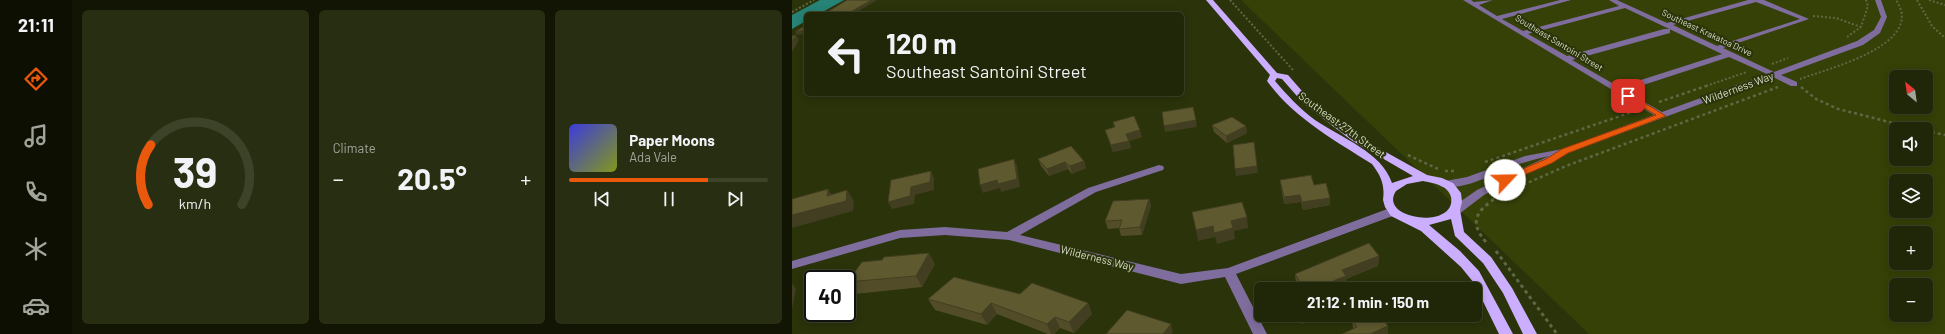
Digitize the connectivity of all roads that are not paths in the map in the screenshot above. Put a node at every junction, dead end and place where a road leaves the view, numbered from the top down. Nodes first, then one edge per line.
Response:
1 (1209, 0) edge
2 (1490, 0) edge
3 (1568, 0) edge
4 (1612, 0) edge
5 (1757, 0) edge
6 (1878, 0) edge
7 (1469, 2) edge
8 (1626, 6) junction
9 (1496, 18) junction
10 (1667, 28) junction
11 (1523, 34) junction
12 (1717, 48) junction
13 (1729, 54) junction
14 (1566, 59) junction
15 (1274, 75) junction
16 (1775, 75) junction
17 (1793, 83) road end
18 (1619, 90) junction
19 (1662, 116) junction
20 (1565, 151) junction
21 (1159, 168) dead end
22 (1424, 178) junction
23 (1444, 184) junction
24 (1390, 192) junction
25 (1394, 211) junction
26 (1455, 211) junction
27 (1416, 222) junction
28 (1008, 236) junction
29 (792, 265) edge
30 (1229, 272) junction
31 (1260, 334) edge
32 (1506, 334) edge
33 (1530, 334) edge

1 - 15 main road
2 - 7 street
3 - 9 street
4 - 8 street, Southeast Krakatoa Drive
5 - 10 street
5 - 12 street
6 - 16 street, Wilderness Way
7 - 9 street, Southeast Santoini Street
8 - 10 street, Southeast Krakatoa Drive
8 - 11 street
9 - 11 street, Southeast Santoini Street
10 - 12 street, Southeast Krakatoa Drive
10 - 14 street
11 - 14 street, Southeast Santoini Street
12 - 13 street, Southeast Krakatoa Drive
13 - 16 street, Southeast Krakatoa Drive
13 - 18 street
14 - 18 street, Southeast Santoini Street
15 - 22 main road, Southeast 27th Street
15 - 24 main road, Southeast 27th Street
16 - 17 street, Southeast Krakatoa Drive
16 - 19 street, Wilderness Way
18 - 19 street, Southeast Santoini Street
19 - 20 street, Wilderness Way
20 - 23 street, Wilderness Way
20 - 26 street, Wilderness Way
21 - 28 street
22 - 23 main road
22 - 24 main road
23 - 26 main road
24 - 25 main road
25 - 27 main road
25 - 30 street, Wilderness Way
26 - 27 main road
26 - 33 main road
27 - 32 main road
28 - 29 street, Wilderness Way
28 - 30 street, Wilderness Way
30 - 31 street

